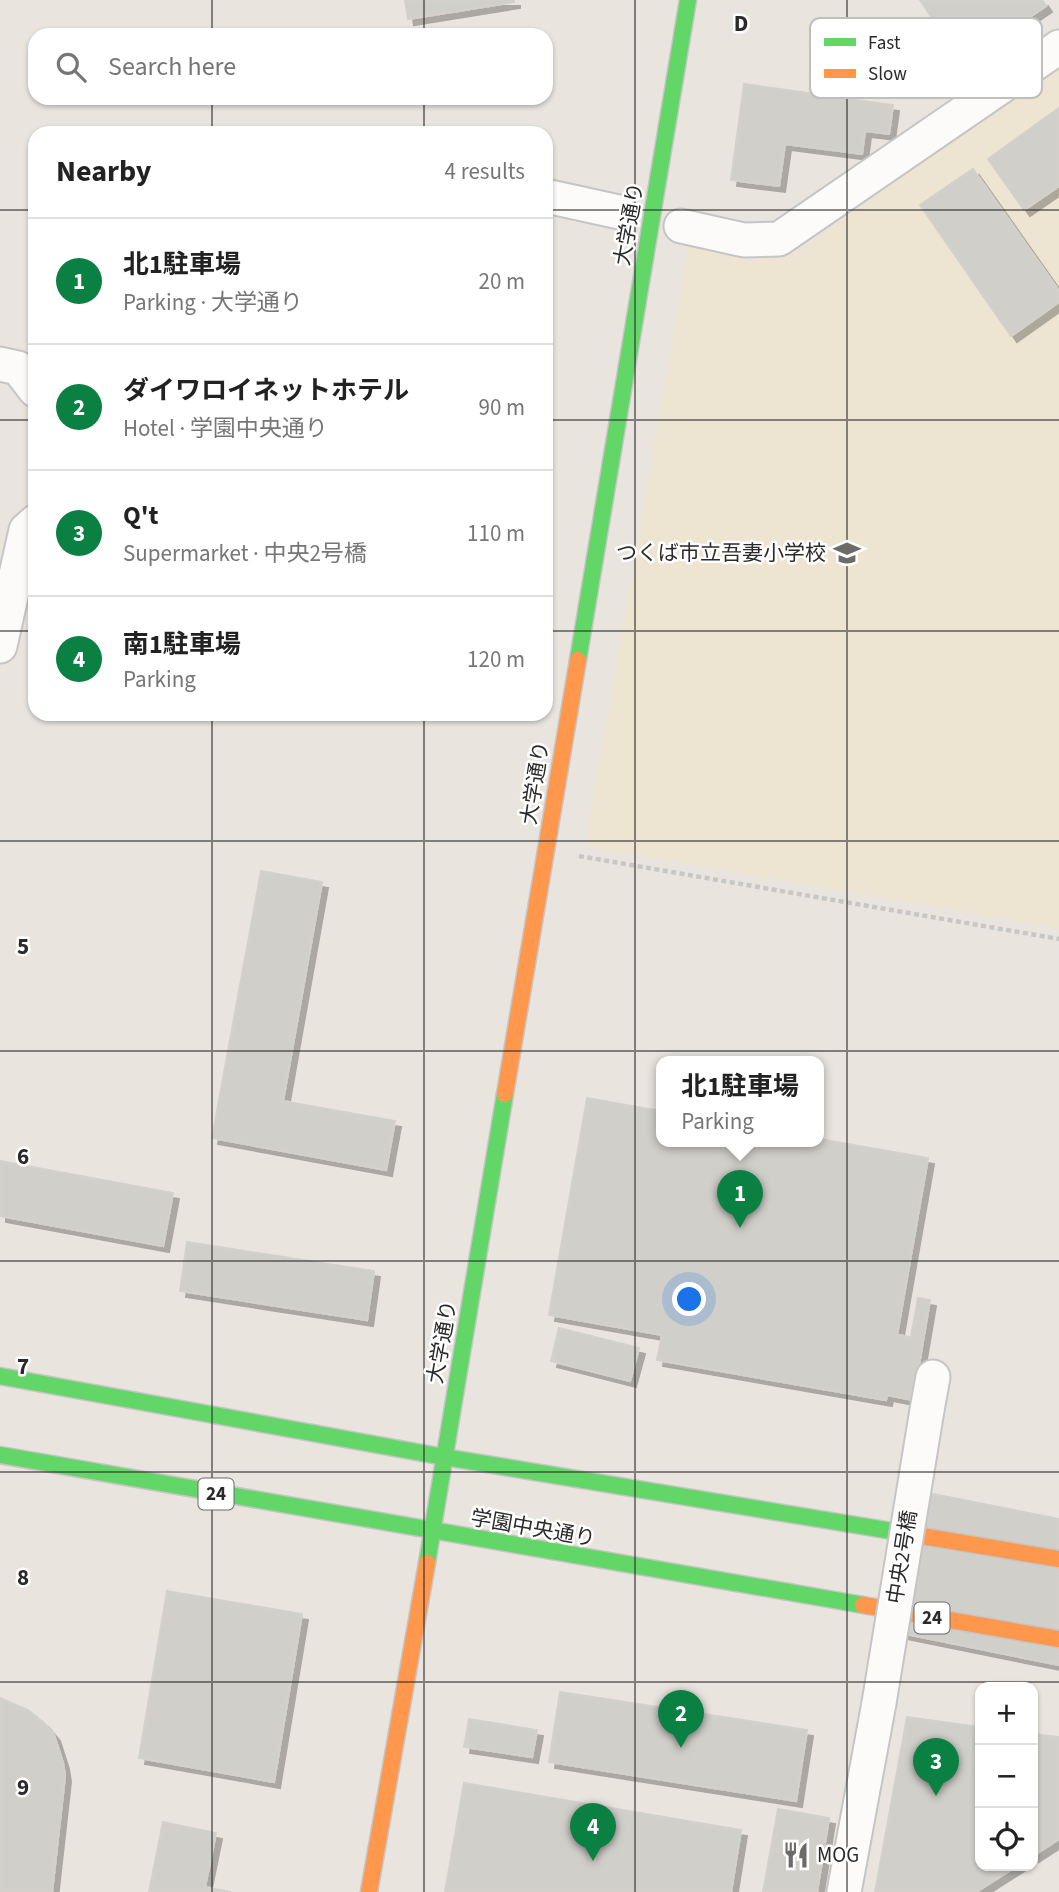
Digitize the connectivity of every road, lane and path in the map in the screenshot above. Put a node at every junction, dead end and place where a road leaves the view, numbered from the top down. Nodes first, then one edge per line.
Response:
1 (688, 0) edge
2 (1059, 47) edge
3 (1042, 59) edge
4 (985, 98) edge
5 (553, 198) edge
6 (619, 212) dead end
7 (681, 226) dead end
8 (0, 364) edge
9 (28, 381) edge
10 (28, 528) edge
11 (0, 646) edge
12 (575, 855) dead end
13 (1059, 939) edge
14 (0, 1376) edge
15 (933, 1377) dead end
16 (0, 1455) edge
17 (444, 1457) junction
18 (432, 1532) junction
19 (1059, 1559) edge
20 (1059, 1639) edge
21 (369, 1892) edge
22 (844, 1892) edge

1 - 17 main road, 大学通り
2 - 3 street
4 - 7 street
5 - 6 street
8 - 9 street
10 - 11 street
12 - 13 path
14 - 17 main road
15 - 22 street, 中央2号橋, bridge
16 - 18 main road, 学園中央通り / 24
17 - 18 main road, 大学通り
17 - 19 main road
18 - 20 main road, 学園中央通り / 24
18 - 21 main road, 大学通り

